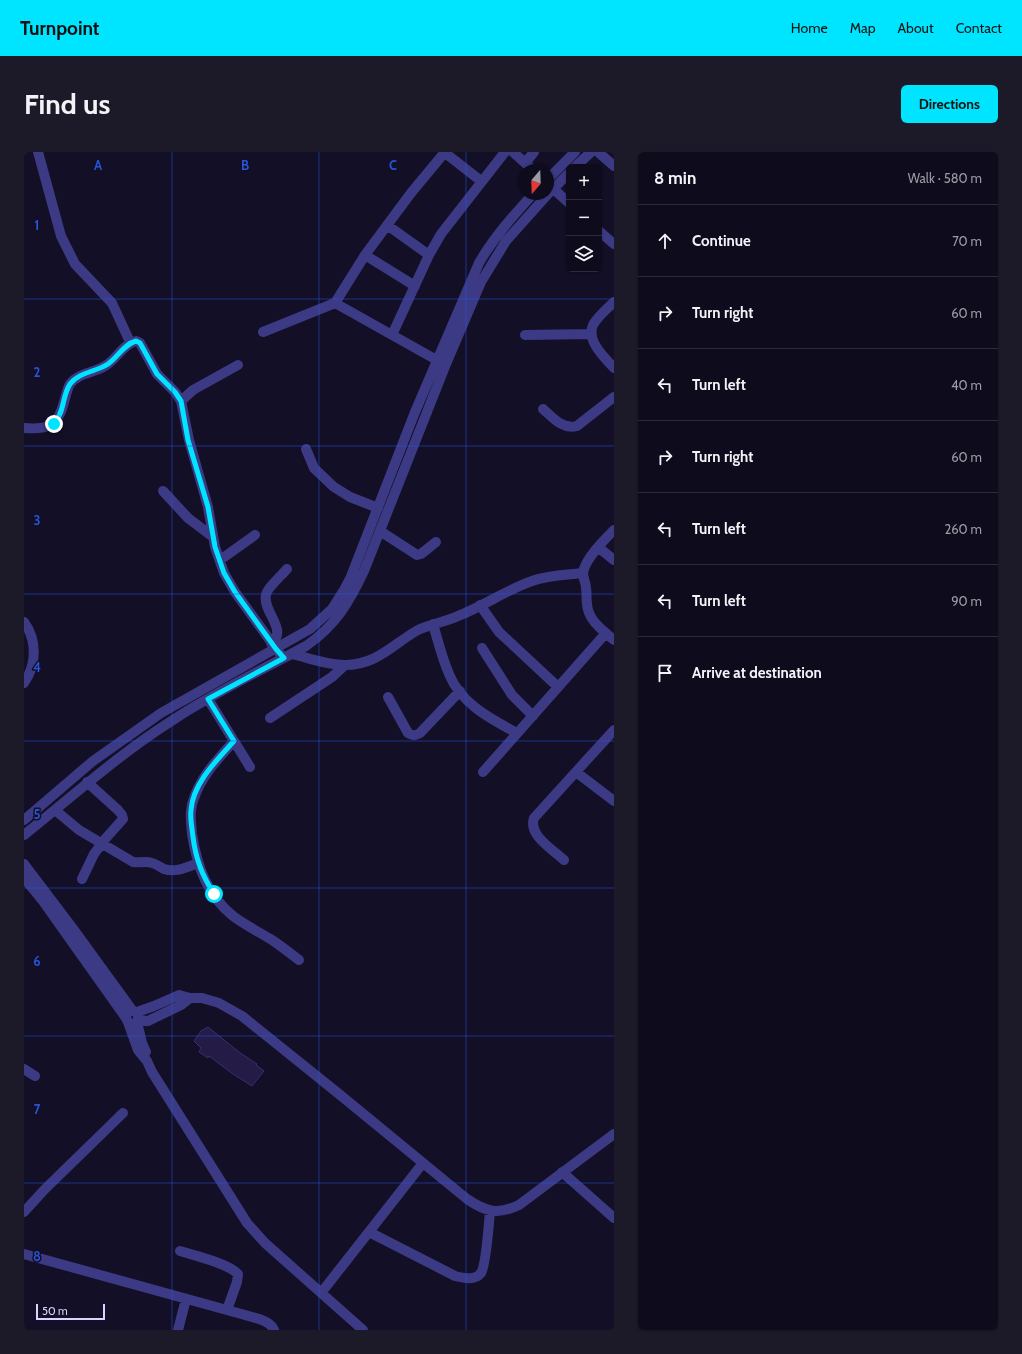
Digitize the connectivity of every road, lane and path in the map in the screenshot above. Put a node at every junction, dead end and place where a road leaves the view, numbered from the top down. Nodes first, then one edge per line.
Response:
1 (38, 152) edge
2 (444, 152) edge
3 (505, 152) edge
4 (513, 152) edge
5 (534, 152) edge
6 (575, 152) edge
7 (591, 152) edge
8 (598, 152) edge
9 (525, 163) joint
10 (578, 164) edge
11 (614, 166) edge
12 (554, 173) edge
13 (566, 176) edge
14 (481, 181) junction
15 (554, 186) edge
16 (554, 194) edge
17 (528, 200) edge
18 (541, 200) edge
19 (566, 202) edge
20 (387, 225) junction
21 (602, 234) edge
22 (614, 244) edge
23 (365, 255) junction
24 (429, 255) junction
25 (415, 286) junction
26 (614, 302) edge
27 (335, 303) junction
28 (263, 332) dead end
29 (591, 334) junction
30 (392, 335) junction
31 (525, 335) dead end
32 (130, 342) junction
33 (441, 362) junction
34 (238, 365) dead end
35 (614, 368) edge
36 (614, 397) edge
37 (181, 401) junction
38 (543, 409) dead end
39 (24, 428) edge
40 (306, 449) dead end
41 (163, 491) dead end
42 (378, 508) junction
43 (614, 530) edge
44 (380, 531) junction
45 (255, 535) dead end
46 (212, 536) junction
47 (436, 542) dead end
48 (598, 547) junction
49 (220, 560) junction
50 (614, 560) edge
51 (287, 569) dead end
52 (583, 573) junction
53 (480, 605) junction
54 (24, 622) edge
55 (433, 624) junction
56 (606, 633) junction
57 (614, 640) edge
58 (273, 646) junction
59 (482, 648) dead end
60 (288, 656) junction
61 (345, 665) junction
62 (24, 683) edge
63 (558, 687) junction
64 (460, 691) junction
65 (388, 697) dead end
66 (208, 699) junction
67 (533, 716) junction
68 (270, 718) dead end
69 (614, 732) edge
70 (517, 733) junction
71 (234, 741) junction
72 (250, 767) dead end
73 (483, 772) dead end
74 (576, 772) junction
75 (88, 782) junction
76 (614, 800) edge
77 (55, 810) junction
78 (24, 820) edge
79 (24, 835) edge
80 (102, 843) junction
81 (564, 860) dead end
82 (198, 863) junction
83 (24, 864) edge
84 (24, 878) edge
85 (82, 879) dead end
86 (299, 960) dead end
87 (133, 1017) junction
88 (24, 1069) edge
89 (35, 1076) dead end
90 (122, 1113) dead end
91 (614, 1134) edge
92 (423, 1163) junction
93 (562, 1172) junction
94 (490, 1211) junction
95 (24, 1212) edge
96 (614, 1218) edge
97 (369, 1232) junction
98 (180, 1251) dead end
99 (24, 1254) edge
100 (321, 1293) junction
101 (186, 1299) junction
102 (227, 1310) junction
103 (178, 1330) edge
104 (274, 1330) edge
105 (363, 1330) edge

1 - 32 street
2 - 14 street
2 - 20 street
3 - 14 street
4 - 9 street
5 - 9 street
6 - 12 street
7 - 10 street
8 - 11 street
13 - 15 street
14 - 24 street
16 - 19 street
17 - 33 street
18 - 33 street
20 - 23 street
20 - 24 street
21 - 22 street
23 - 25 street
23 - 27 street
24 - 25 street
25 - 30 street
26 - 29 street
27 - 28 street
27 - 30 street
29 - 31 street
29 - 35 street
30 - 33 street
32 - 37 street
32 - 39 street
33 - 42 street
33 - 44 street
34 - 37 street
36 - 38 street
37 - 46 street
40 - 42 street
41 - 46 street
42 - 58 street
43 - 48 street
44 - 47 street
44 - 60 street
45 - 49 street
46 - 49 street
48 - 50 street
48 - 52 street
49 - 58 street
51 - 58 street
52 - 53 street
52 - 56 street
53 - 55 street
53 - 63 street
54 - 62 street
55 - 61 street
55 - 64 street
56 - 57 street
56 - 63 street
58 - 60 street
58 - 78 street
59 - 67 street
60 - 61 street
60 - 66 street
61 - 68 street
63 - 67 street
64 - 65 street
64 - 70 street
66 - 71 street
66 - 75 street
67 - 70 street
69 - 74 street
70 - 73 street
71 - 72 street
71 - 82 street
74 - 76 street
74 - 81 street
75 - 77 street
75 - 80 street
77 - 79 street
77 - 80 street
80 - 82 street
80 - 85 street
82 - 86 street
83 - 87 street
84 - 87 street
87 - 92 street
87 - 100 street
88 - 89 street
90 - 95 street
91 - 93 street
92 - 94 street
92 - 97 street
93 - 94 street
93 - 96 street
94 - 97 street
97 - 100 street
98 - 102 street
99 - 101 street
100 - 105 street
101 - 102 street
101 - 103 street
102 - 104 street

